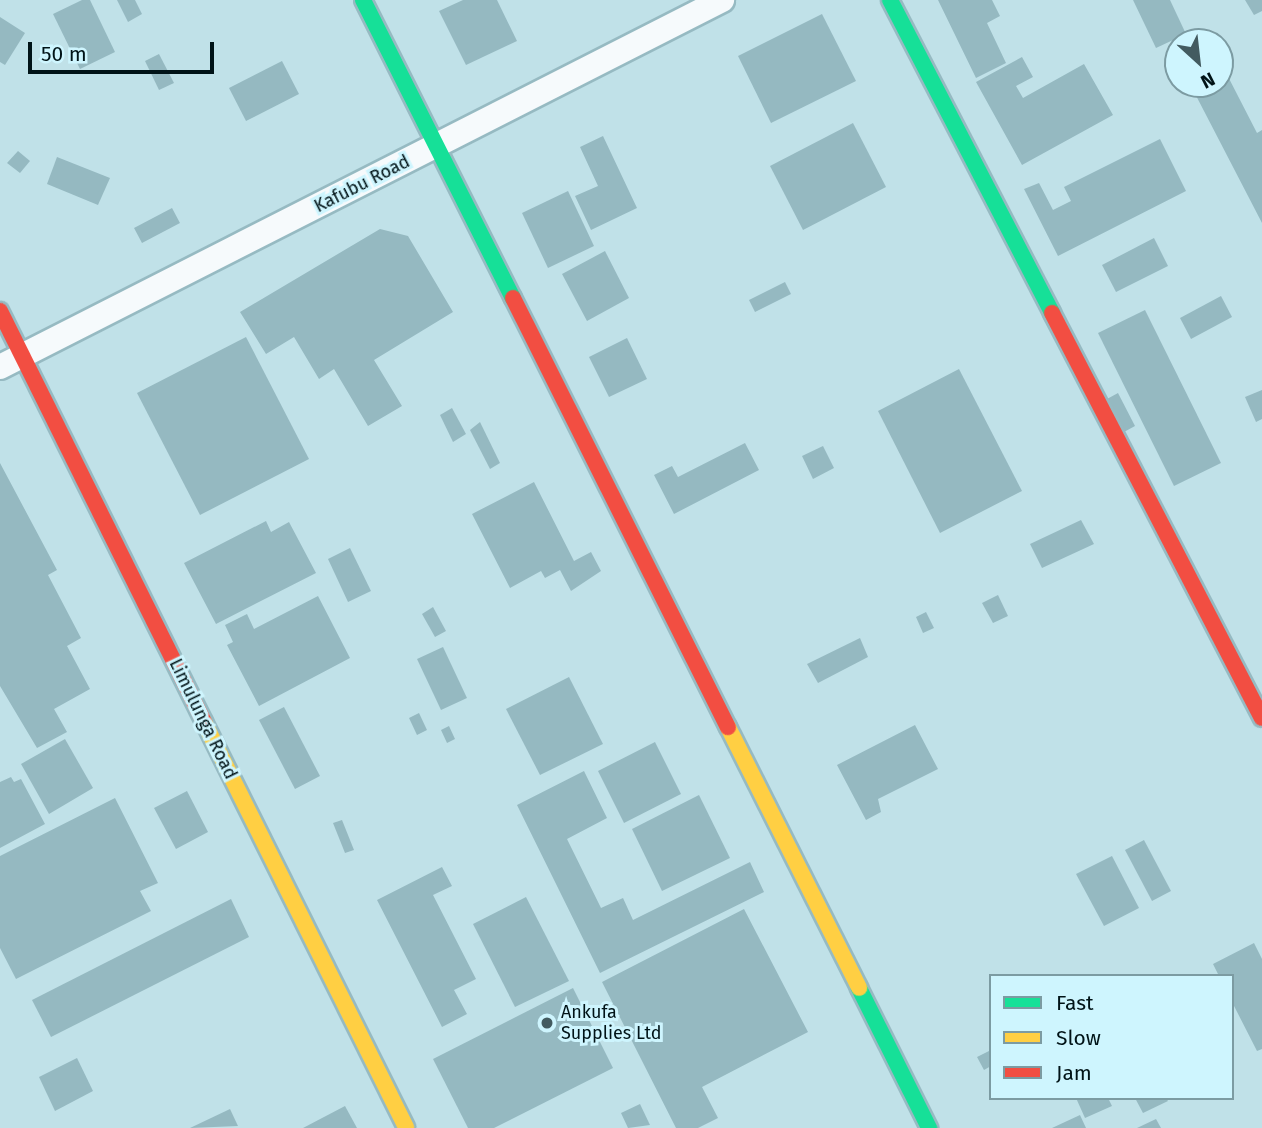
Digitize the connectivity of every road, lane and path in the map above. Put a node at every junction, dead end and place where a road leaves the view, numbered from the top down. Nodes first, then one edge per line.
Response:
1 (363, 0) edge
2 (722, 0) edge
3 (890, 0) edge
4 (437, 146) junction
5 (0, 311) edge
6 (23, 356) junction
7 (0, 368) edge
8 (1262, 718) edge
9 (406, 1128) edge
10 (929, 1128) edge

1 - 4 street
2 - 4 street, Kafubu Road
3 - 8 street
4 - 6 street, Kafubu Road
4 - 10 street
5 - 6 street, Limulunga Road
6 - 7 street, Kafubu Road
6 - 9 street, Limulunga Road

